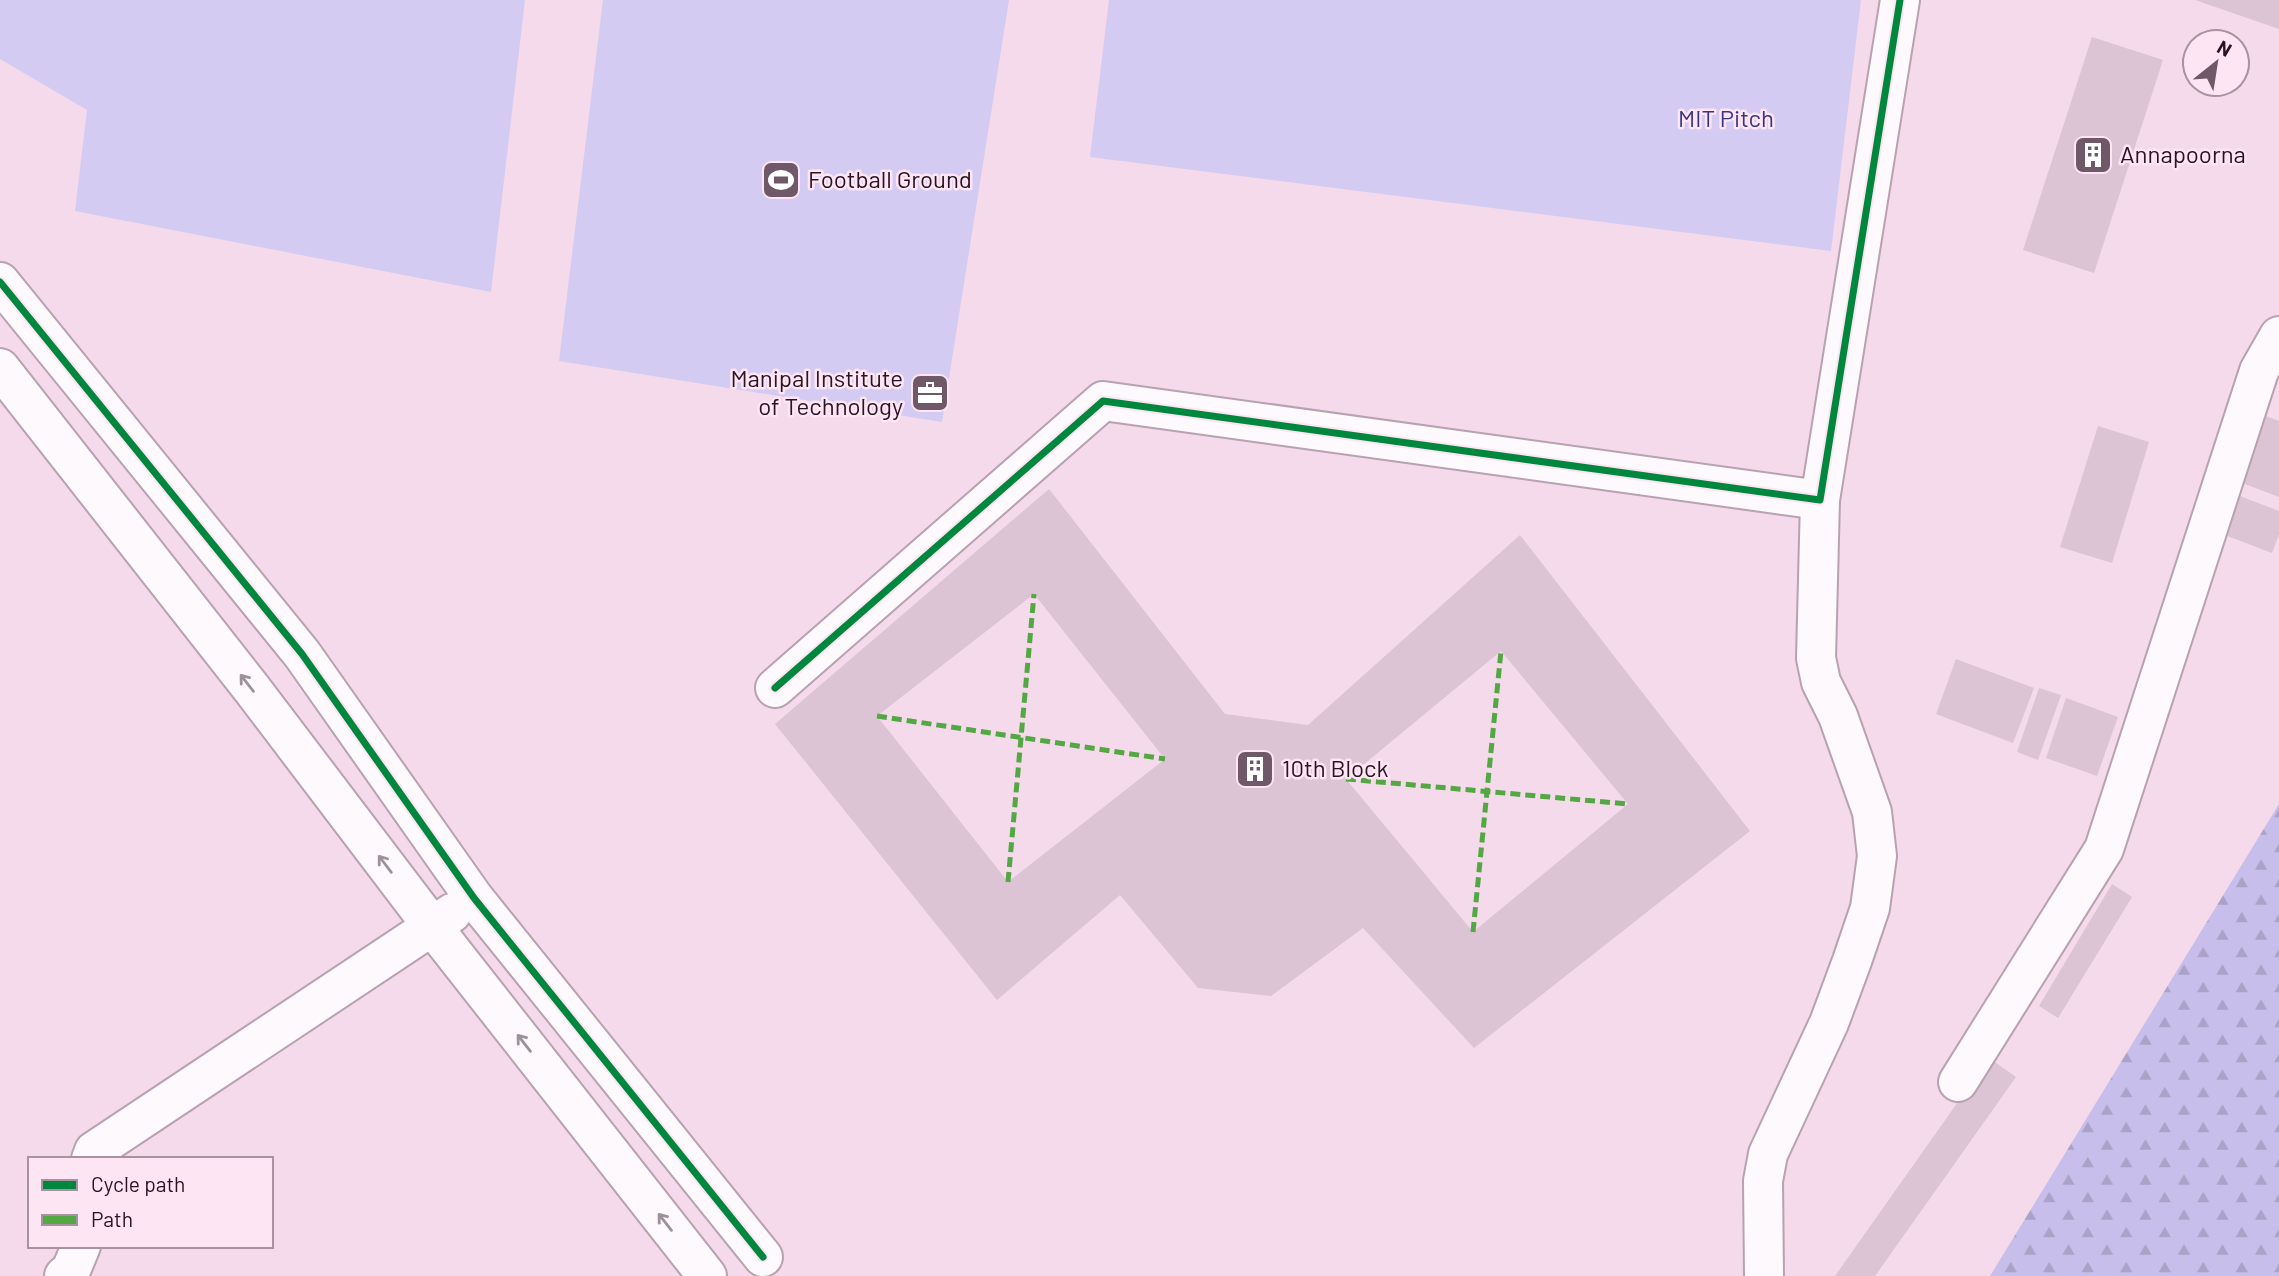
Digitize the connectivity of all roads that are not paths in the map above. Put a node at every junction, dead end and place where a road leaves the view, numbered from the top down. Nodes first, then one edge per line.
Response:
1 (1900, 0) edge
2 (0, 282) edge
3 (2279, 336) edge
4 (0, 368) edge
5 (1820, 500) junction
6 (775, 688) dead end
7 (474, 898) junction
8 (432, 926) junction
9 (1958, 1082) dead end
10 (92, 1157) edge
11 (80, 1248) edge
12 (763, 1257) dead end
13 (64, 1276) edge
14 (707, 1276) edge
15 (1764, 1276) edge

1 - 5 street
2 - 7 street
3 - 9 street
8 -> 4 street
5 - 6 street
5 - 15 street
7 - 8 street
7 - 12 street
8 - 10 street
14 -> 8 street
11 - 13 street

